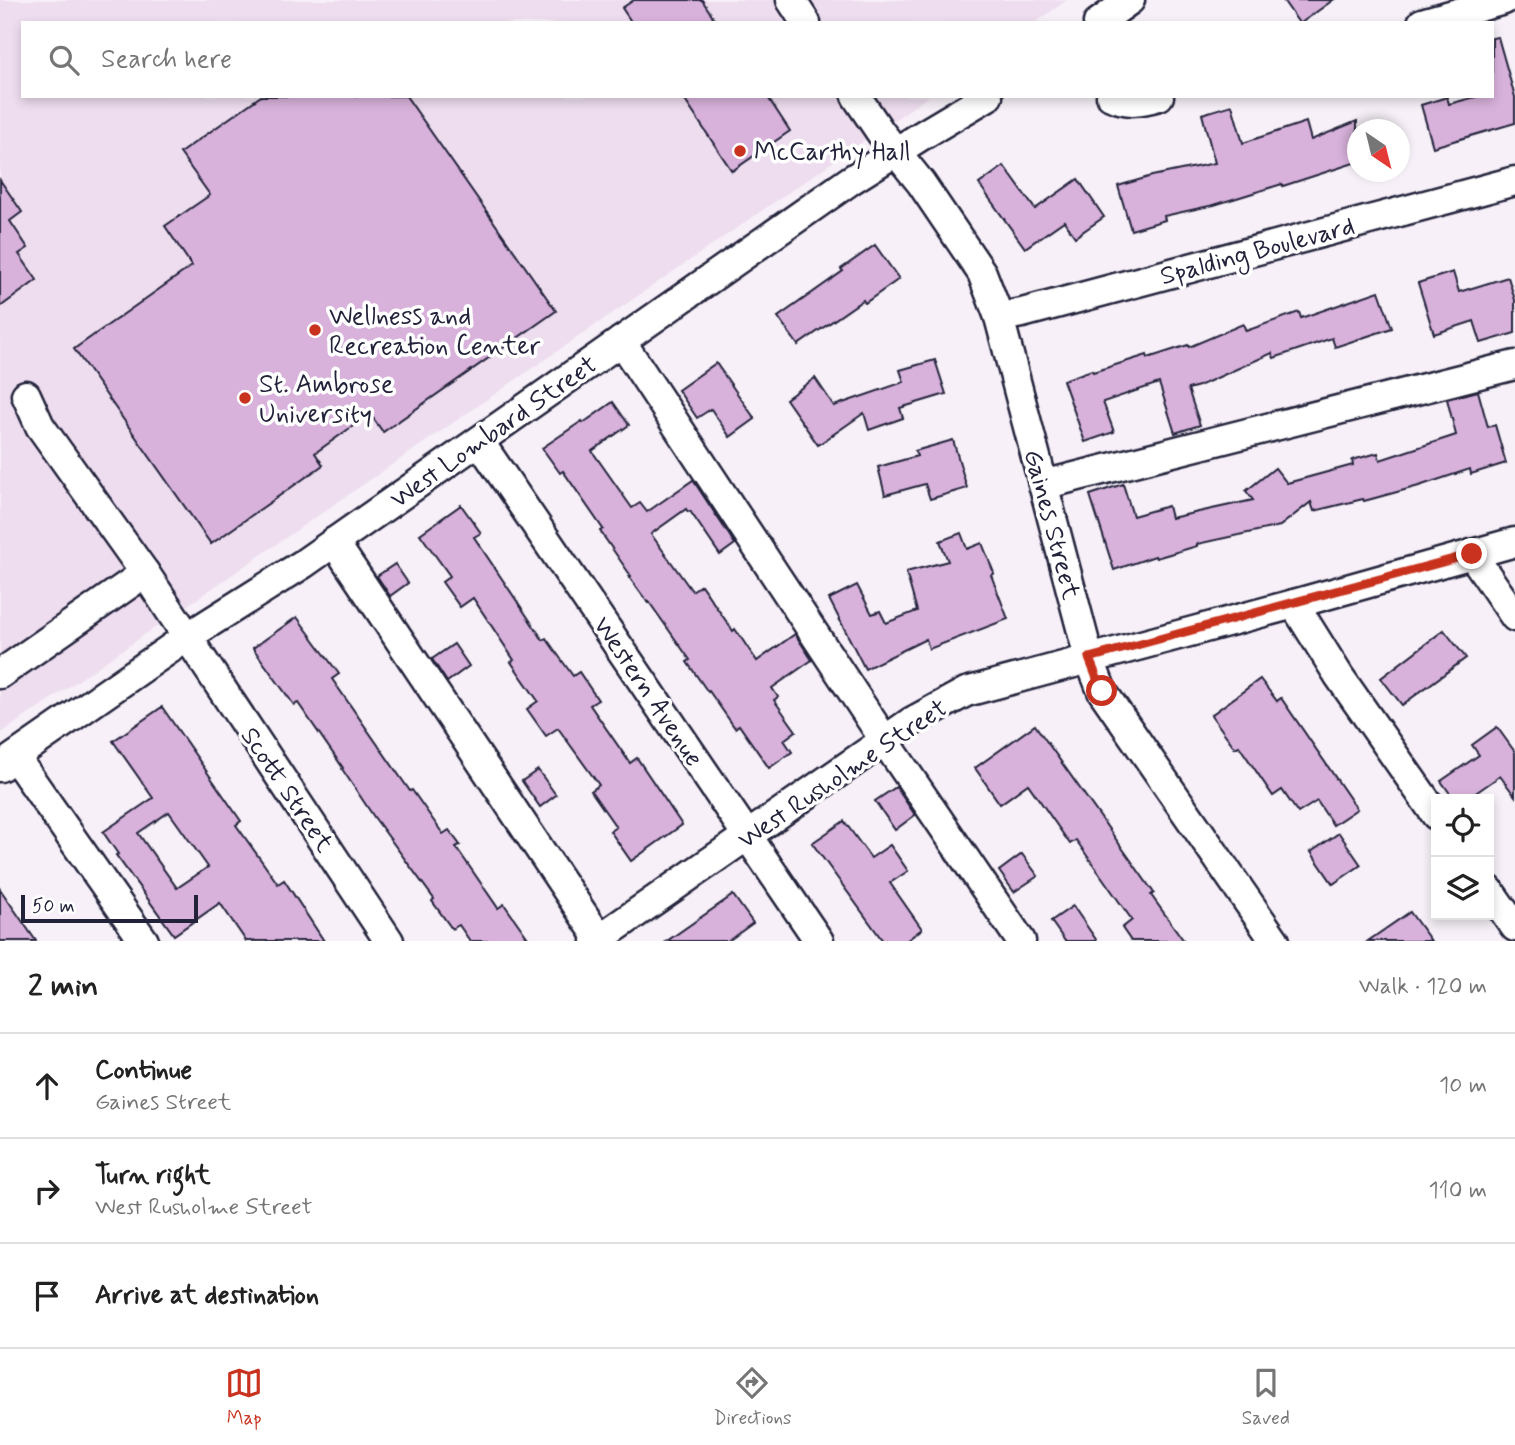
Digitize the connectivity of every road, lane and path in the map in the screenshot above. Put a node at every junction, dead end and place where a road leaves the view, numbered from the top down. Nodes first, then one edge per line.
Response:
1 (791, 0) edge
2 (1130, 0) edge
3 (1504, 0) edge
4 (805, 21) edge
5 (1101, 21) edge
6 (1429, 21) edge
7 (857, 98) edge
8 (985, 98) edge
9 (1115, 98) edge
10 (1152, 98) edge
11 (896, 151) junction
12 (1515, 181) edge
13 (999, 317) junction
14 (621, 341) junction
15 (1515, 365) edge
16 (26, 396) dead end
17 (479, 441) junction
18 (1042, 485) junction
19 (334, 542) junction
20 (1515, 542) edge
21 (1472, 554) junction
22 (145, 573) junction
23 (1294, 604) junction
24 (1515, 617) edge
25 (187, 637) junction
26 (1089, 658) junction
27 (0, 674) edge
28 (885, 741) junction
29 (8, 762) edge
30 (1431, 808) edge
31 (747, 836) junction
32 (1494, 897) edge
33 (1515, 927) edge
34 (599, 940) edge
35 (144, 941) edge
36 (389, 941) edge
37 (819, 941) edge
38 (1021, 941) edge
39 (1275, 941) edge

1 - 4 street
2 - 5 street
3 - 6 street
7 - 11 street, Gaines Street
8 - 11 street, West Lombard Street
9 - 10 street
11 - 13 street, Gaines Street
11 - 14 street, West Lombard Street
12 - 13 street, Spalding Boulevard
13 - 18 street, Gaines Street
14 - 17 street, West Lombard Street
14 - 28 street
15 - 18 street
16 - 22 street, Scott Street
17 - 19 street, West Lombard Street
17 - 31 street, Western Avenue
18 - 26 street, Gaines Street
19 - 25 street, West Lombard Street
19 - 34 street
20 - 21 street, West Rusholme Street
21 - 23 street, West Rusholme Street
21 - 24 street
22 - 25 street, Scott Street
22 - 27 street
23 - 26 street, West Rusholme Street
23 - 30 street
25 - 29 street, West Lombard Street
25 - 36 street, Scott Street
26 - 28 street, West Rusholme Street
26 - 39 street, Gaines Street
28 - 31 street, West Rusholme Street
28 - 38 street
29 - 35 street
31 - 34 street, West Rusholme Street
31 - 37 street, Western Avenue
32 - 33 street

